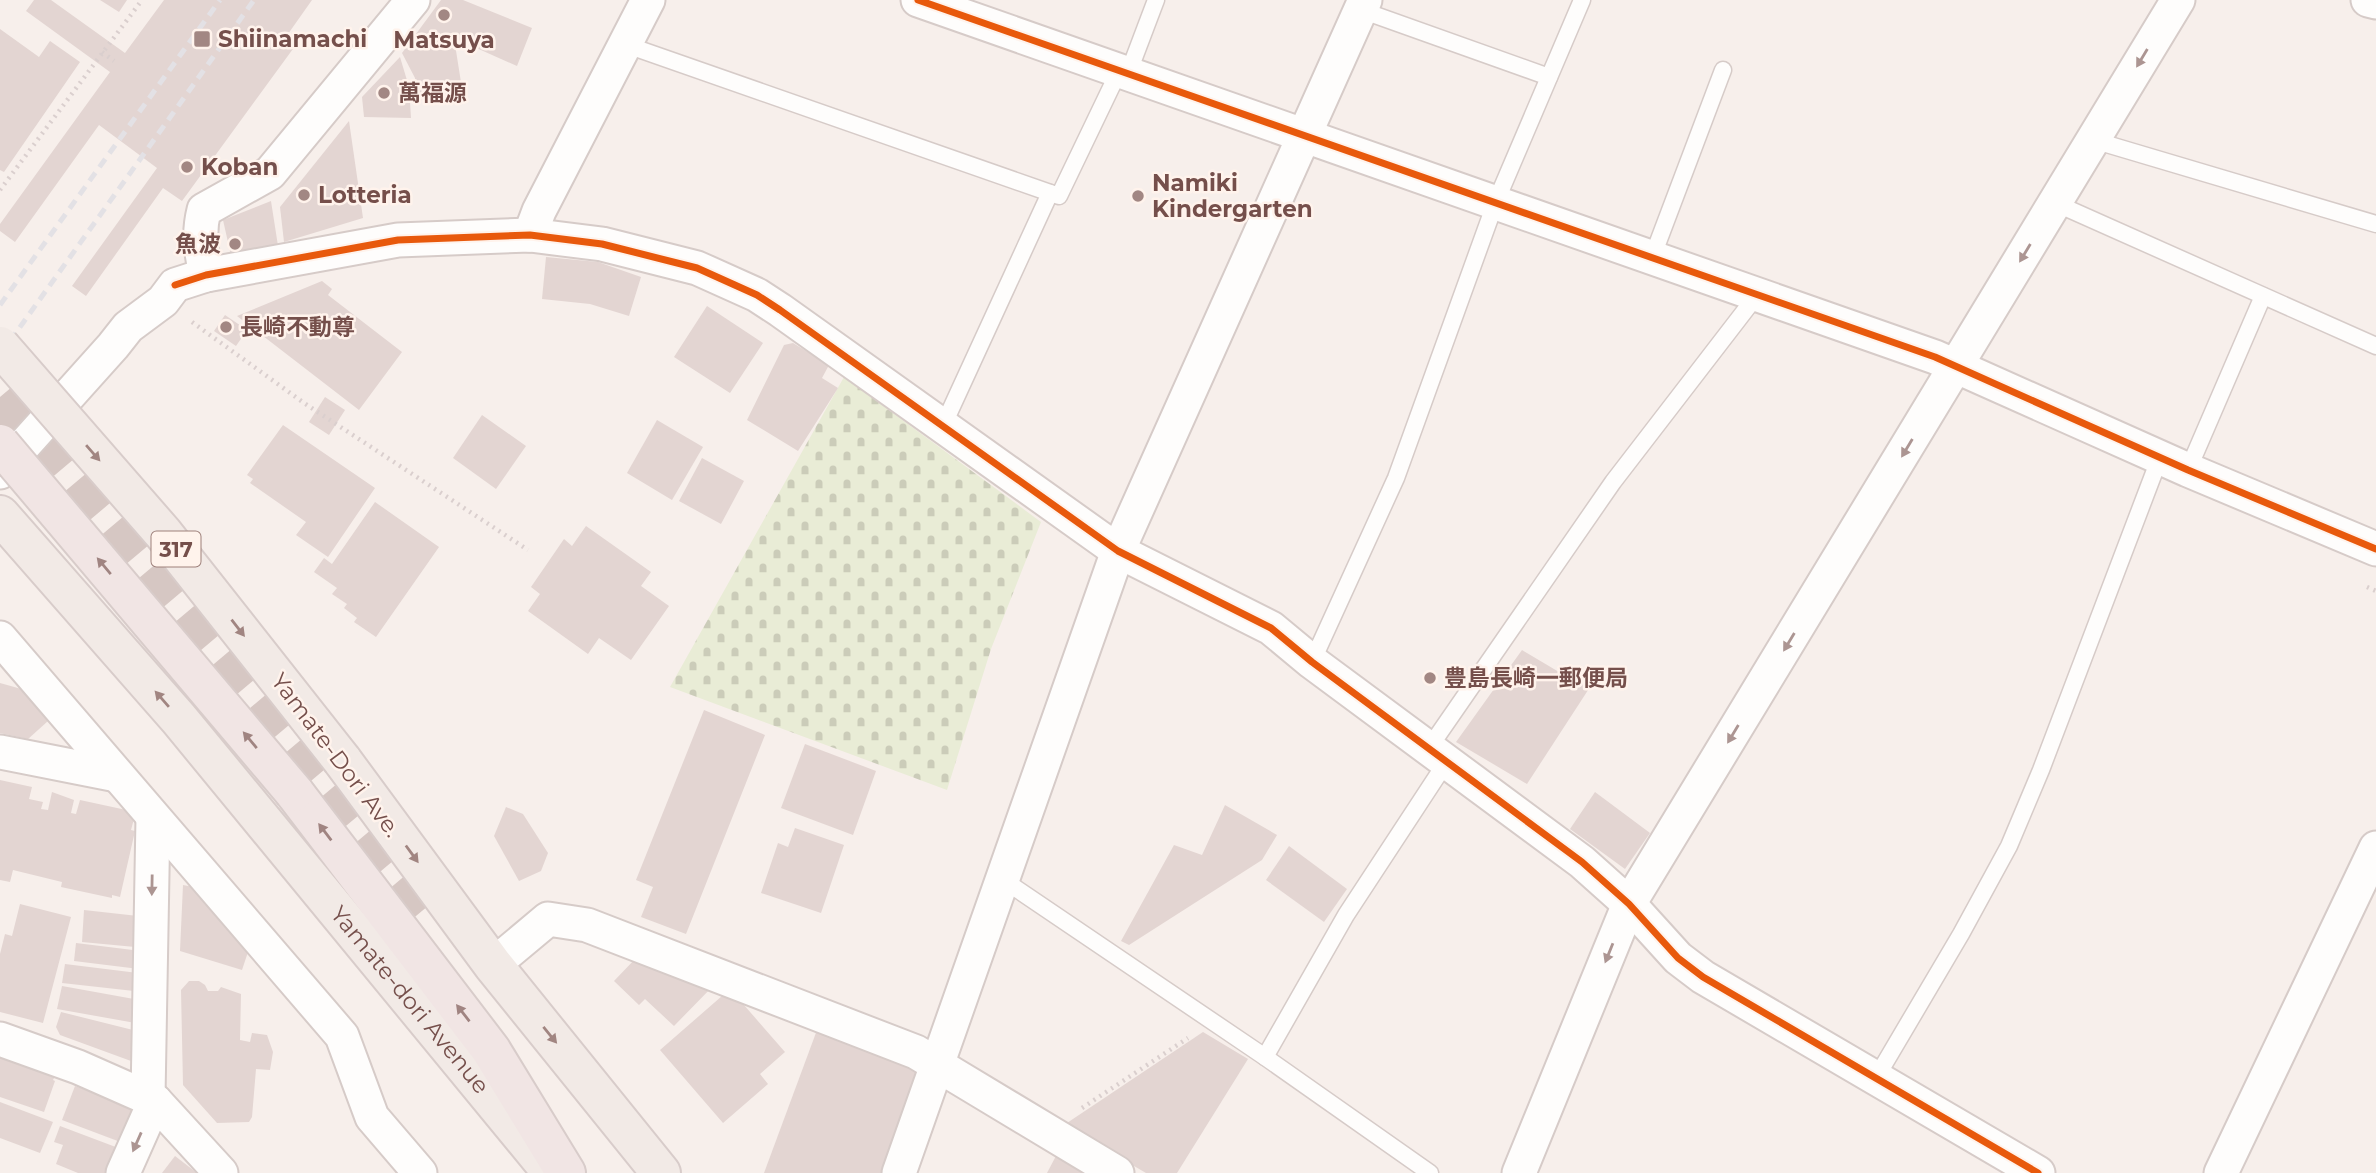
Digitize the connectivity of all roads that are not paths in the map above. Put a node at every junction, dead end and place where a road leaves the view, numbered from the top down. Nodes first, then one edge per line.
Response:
1 (413, 0) edge
2 (648, 0) edge
3 (918, 0) edge
4 (1156, 0) edge
5 (1582, 0) edge
6 (2178, 0) edge
7 (2368, 0) edge
8 (2376, 2) edge
9 (1363, 5) edge
10 (624, 44) junction
11 (1723, 70) dead end
12 (1124, 73) junction
13 (1549, 78) junction
14 (1304, 137) junction
15 (2093, 140) junction
16 (1050, 193) junction
17 (2055, 203) junction
18 (1495, 204) junction
19 (2376, 224) edge
20 (530, 235) junction
21 (1652, 258) junction
22 (206, 275) junction
23 (1757, 295) junction
24 (2263, 296) junction
25 (0, 346) edge
26 (2376, 346) edge
27 (1956, 367) junction
28 (943, 426) junction
29 (0, 444) edge
30 (2174, 463) junction
31 (0, 472) edge
32 (0, 515) edge
33 (2376, 549) edge
34 (1118, 551) junction
35 (0, 638) edge
36 (1312, 662) junction
37 (0, 752) edge
38 (1438, 754) junction
39 (117, 775) junction
40 (153, 817) junction
41 (2376, 848) edge
42 (1002, 879) junction
43 (1629, 904) junction
44 (494, 965) junction
45 (0, 1039) edge
46 (1265, 1057) junction
47 (938, 1064) junction
48 (1876, 1078) junction
49 (152, 1099) junction
50 (123, 1173) edge
51 (221, 1173) edge
52 (419, 1173) edge
53 (553, 1173) edge
54 (566, 1173) edge
55 (662, 1173) edge
56 (899, 1173) edge
57 (1117, 1173) edge
58 (1430, 1173) edge
59 (1519, 1173) edge
60 (2038, 1173) edge
61 (2221, 1173) edge

1 - 22 street
2 - 10 street
3 - 12 street
4 - 12 lane
5 - 13 lane
6 -> 15 street
7 - 8 street
9 - 13 lane
9 - 14 street
10 - 16 lane
10 - 20 street
11 - 21 lane
12 - 14 street
12 - 16 lane
13 - 18 lane
14 - 18 street
14 - 34 street
15 - 17 street
15 - 19 lane
16 - 28 lane
17 - 24 lane
17 -> 27 street
18 - 21 street
18 - 36 lane
20 - 22 street
20 - 28 street
21 - 23 street
22 - 31 street
23 - 27 street
23 - 38 lane
24 - 26 lane
24 - 30 lane
25 -> 44 main road, Yamate-Dori Ave. / 317, bridge
27 - 30 street
27 -> 43 street
28 - 34 street
54 -> 29 highway, bridge
30 - 33 street
30 - 48 lane
53 -> 32 main road, Yamate-dori Avenue
34 - 36 street
34 - 42 street
35 - 39 street
36 - 38 street
37 - 39 street
38 - 43 street
38 - 46 lane
39 - 40 street
40 -> 49 street
40 - 52 street
41 - 61 street
42 - 46 lane
42 - 47 street
43 - 48 street
43 -> 59 street
44 - 47 street
44 -> 55 main road, Yamate-Dori Ave. / 317
45 - 49 street
46 - 58 lane
47 - 56 street
47 - 57 street
48 - 60 street
49 -> 50 street
49 - 51 street

